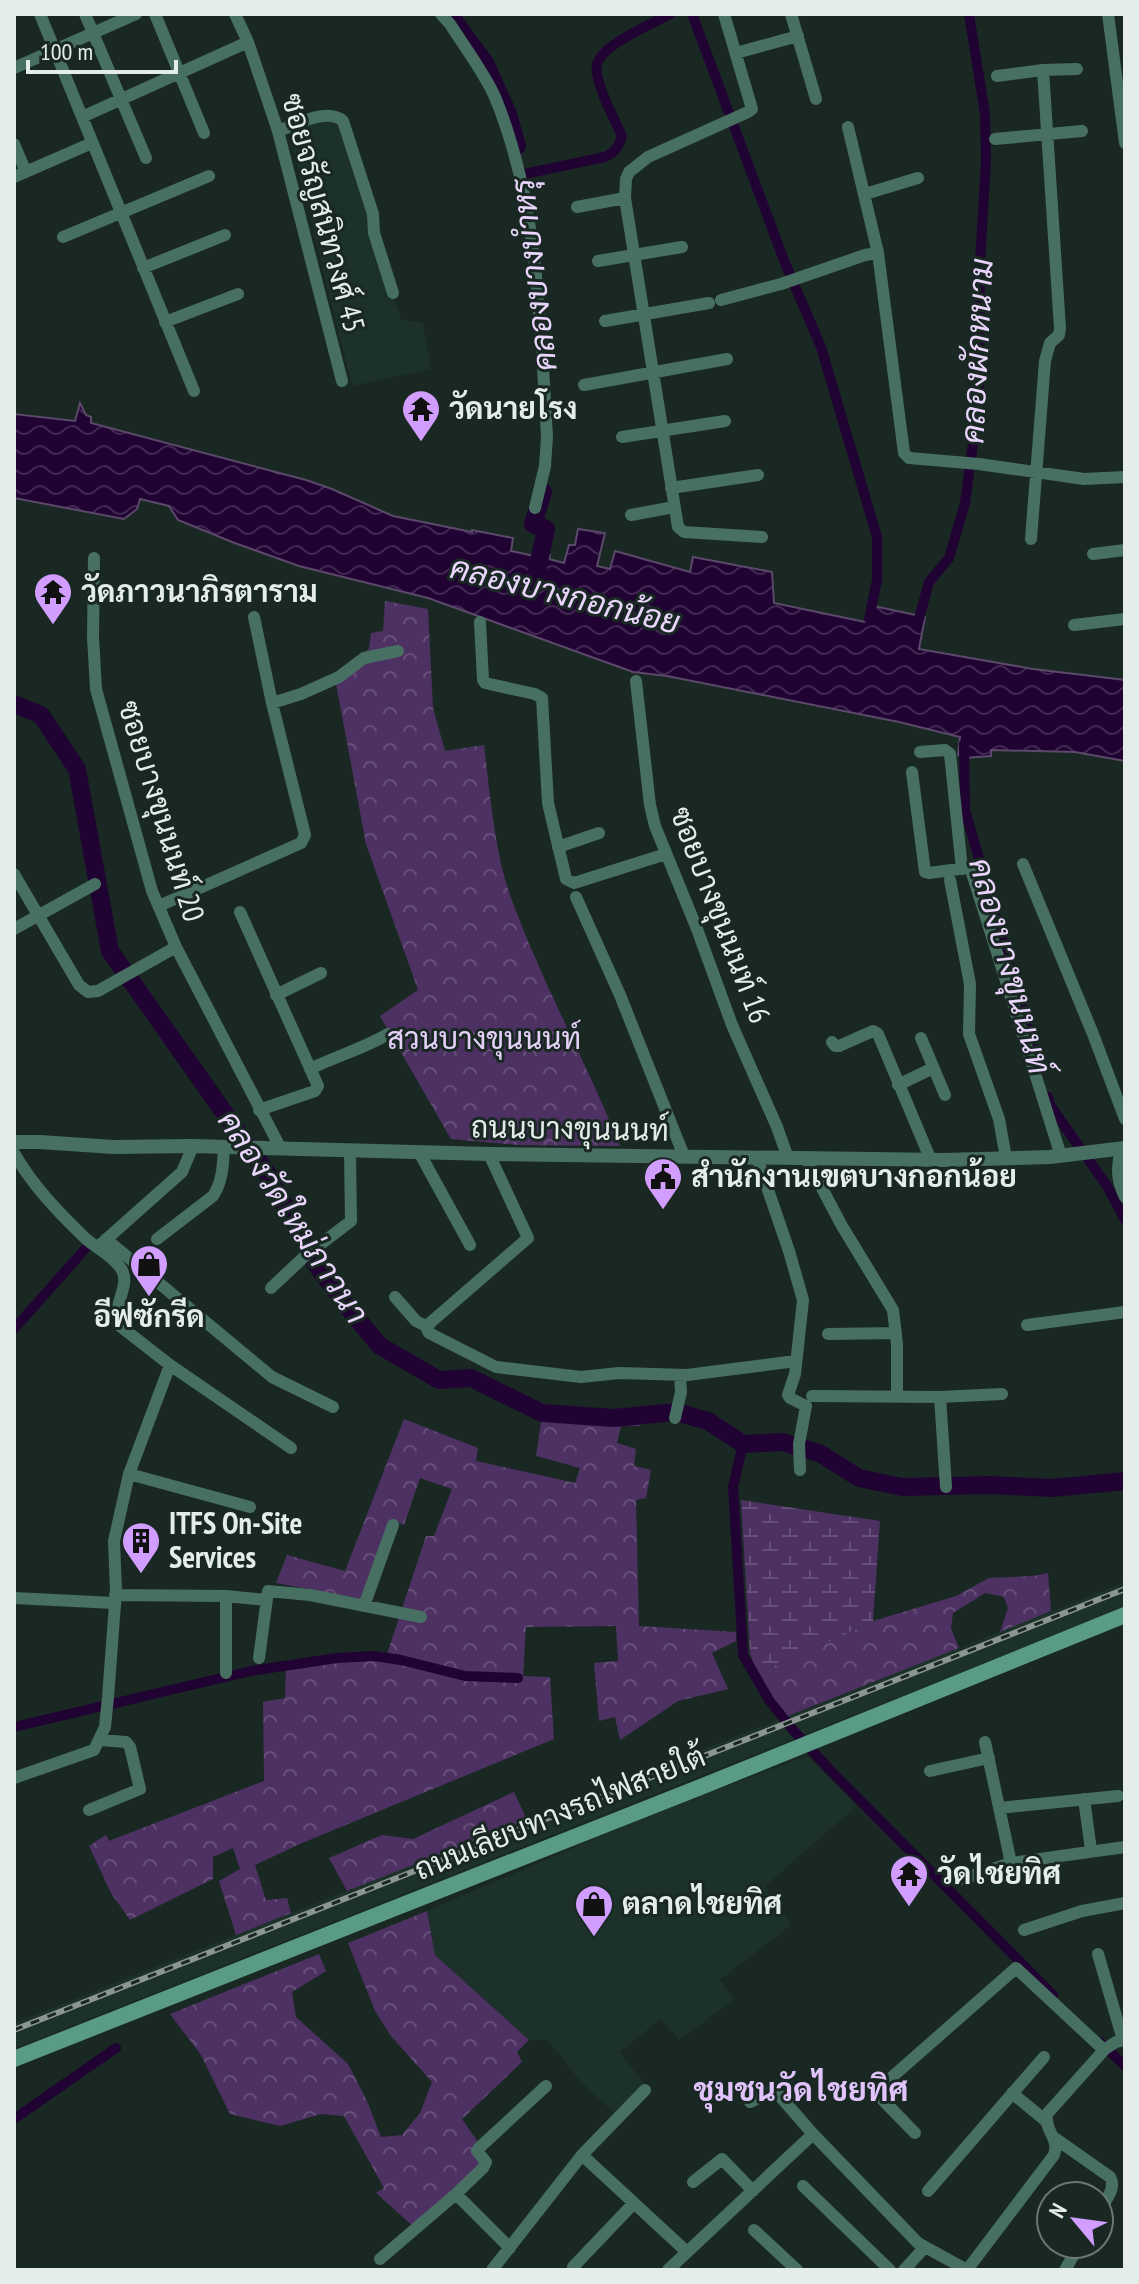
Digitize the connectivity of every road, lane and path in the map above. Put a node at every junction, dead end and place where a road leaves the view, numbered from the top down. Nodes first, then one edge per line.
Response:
1 (40, 14) edge
2 (85, 14) edge
3 (136, 14) edge
4 (155, 14) edge
5 (235, 14) edge
6 (441, 14) edge
7 (724, 14) edge
8 (791, 14) edge
9 (1108, 14) edge
10 (93, 32) junction
11 (798, 36) junction
12 (248, 42) junction
13 (55, 50) junction
14 (736, 53) junction
15 (14, 68) edge
16 (1077, 69) dead end
17 (1043, 70) junction
18 (179, 73) junction
19 (997, 76) dead end
20 (121, 99) junction
21 (816, 99) dead end
22 (1123, 107) edge
23 (82, 117) junction
24 (848, 127) dead end
25 (278, 131) junction
26 (1082, 131) dead end
27 (204, 133) dead end
28 (1047, 133) junction
29 (995, 139) dead end
30 (92, 143) junction
31 (1125, 143) edge
32 (14, 144) edge
33 (146, 158) dead end
34 (20, 174) edge
35 (209, 176) dead end
36 (918, 178) dead end
37 (865, 194) junction
38 (625, 198) junction
39 (577, 207) dead end
40 (121, 214) junction
41 (225, 235) dead end
42 (63, 237) dead end
43 (682, 247) dead end
44 (878, 253) junction
45 (634, 257) junction
46 (598, 261) dead end
47 (143, 268) junction
48 (393, 293) dead end
49 (238, 294) dead end
50 (643, 313) junction
51 (605, 321) dead end
52 (165, 322) junction
53 (727, 359) dead end
54 (652, 372) junction
55 (342, 381) dead end
56 (584, 385) dead end
57 (194, 391) dead end
58 (725, 421) dead end
59 (661, 430) junction
60 (622, 437) dead end
61 (1036, 471) junction
62 (758, 475) dead end
63 (1125, 477) edge
64 (671, 488) junction
65 (674, 507) junction
66 (535, 508) dead end
67 (631, 515) dead end
68 (762, 537) dead end
69 (1031, 539) dead end
70 (1125, 550) edge
71 (1093, 554) dead end
72 (94, 558) dead end
73 (254, 617) dead end
74 (1125, 619) edge
75 (480, 622) dead end
76 (1074, 625) dead end
77 (398, 651) dead end
78 (636, 681) dead end
79 (272, 703) junction
80 (920, 752) dead end
81 (912, 772) dead end
82 (599, 833) dead end
83 (558, 847) junction
84 (666, 854) junction
85 (1023, 864) dead end
86 (962, 869) junction
87 (14, 874) edge
88 (950, 880) dead end
89 (95, 884) dead end
90 (576, 897) dead end
91 (159, 906) junction
92 (240, 912) dead end
93 (38, 915) junction
94 (14, 929) edge
95 (176, 947) junction
96 (321, 973) dead end
97 (276, 995) junction
98 (388, 1034) dead end
99 (921, 1038) dead end
100 (832, 1042) dead end
101 (933, 1068) junction
102 (310, 1069) junction
103 (898, 1085) junction
104 (945, 1095) dead end
105 (259, 1110) junction
106 (1125, 1119) edge
107 (15, 1143) edge
108 (193, 1146) junction
109 (224, 1147) junction
110 (1123, 1148) edge
111 (280, 1149) junction
112 (350, 1151) junction
113 (419, 1152) junction
114 (489, 1154) junction
115 (684, 1156) junction
116 (1061, 1156) junction
117 (757, 1158) junction
118 (788, 1158) junction
119 (806, 1158) junction
120 (930, 1158) junction
121 (1006, 1158) junction
122 (1125, 1197) edge
123 (157, 1239) dead end
124 (95, 1242) junction
125 (470, 1245) dead end
126 (271, 1288) dead end
127 (395, 1297) dead end
128 (1125, 1312) edge
129 (1027, 1325) dead end
130 (428, 1327) junction
131 (896, 1333) junction
132 (828, 1334) dead end
133 (796, 1361) junction
134 (170, 1365) junction
135 (680, 1375) junction
136 (1002, 1394) dead end
137 (812, 1396) dead end
138 (897, 1397) junction
139 (940, 1397) junction
140 (333, 1407) dead end
141 (675, 1418) dead end
142 (291, 1448) dead end
143 (800, 1470) dead end
144 (129, 1474) junction
145 (946, 1485) dead end
146 (250, 1507) dead end
147 (393, 1525) dead end
148 (267, 1595) junction
149 (226, 1596) junction
150 (14, 1598) edge
151 (115, 1599) junction
152 (364, 1606) junction
153 (1125, 1615) edge
154 (421, 1617) dead end
155 (259, 1658) dead end
156 (226, 1673) dead end
157 (100, 1740) junction
158 (985, 1742) dead end
159 (989, 1758) junction
160 (930, 1771) dead end
161 (14, 1778) edge
162 (1118, 1796) dead end
163 (1084, 1799) junction
164 (999, 1808) junction
165 (89, 1810) dead end
166 (1125, 1847) edge
167 (1091, 1850) junction
168 (1011, 1863) junction
169 (959, 1880) dead end
170 (1125, 1903) edge
171 (1024, 1930) dead end
172 (1098, 1954) dead end
173 (1115, 2044) edge
174 (1044, 2057) dead end
175 (14, 2059) edge
176 (546, 2086) dead end
177 (645, 2090) dead end
178 (1012, 2093) junction
179 (750, 2102) dead end
180 (1046, 2121) junction
181 (915, 2133) dead end
182 (813, 2134) junction
183 (1056, 2139) junction
184 (582, 2155) junction
185 (1112, 2180) edge
186 (693, 2182) dead end
187 (803, 2186) dead end
188 (753, 2191) junction
189 (928, 2191) dead end
190 (456, 2194) junction
191 (634, 2203) junction
192 (754, 2230) dead end
193 (925, 2247) junction
194 (510, 2248) junction
195 (687, 2252) junction
196 (380, 2259) dead end
197 (573, 2267) dead end
198 (492, 2270) edge
199 (668, 2270) edge
200 (797, 2270) edge
201 (890, 2270) edge
202 (904, 2270) edge
203 (967, 2270) edge

1 - 13 street
2 - 10 street
3 - 10 street
4 - 18 street
5 - 12 street, ซอยจรัญสนิทวงศ์ 45
6 - 66 street
7 - 14 street
8 - 11 street
9 - 22 street
10 - 13 street
10 - 20 street
11 - 14 street
11 - 21 street
12 - 18 street
12 - 25 street, ซอยจรัญสนิทวงศ์ 45
13 - 15 street
13 - 23 street
14 - 38 street
16 - 17 street
17 - 19 street
17 - 28 street
18 - 20 street
18 - 27 street
20 - 23 street
20 - 33 street
22 - 31 street
23 - 30 street
24 - 37 street
25 - 48 street
25 - 55 street, ซอยจรัญสนิทวงศ์ 45
26 - 28 street
28 - 29 street
28 - 61 street
30 - 34 street
30 - 40 street
32 - 34 street
35 - 40 street
36 - 37 street
37 - 44 street
38 - 39 street
38 - 45 street
40 - 42 street
40 - 47 street
41 - 47 street
43 - 45 street
44 - 50 street
44 - 61 street
45 - 46 street
45 - 50 street
47 - 52 street
49 - 52 street
50 - 51 street
50 - 54 street
52 - 57 street
53 - 54 street
54 - 56 street
54 - 59 street
58 - 59 street
59 - 60 street
59 - 64 street
61 - 63 street
61 - 69 street
62 - 64 street
64 - 65 street
65 - 67 street
65 - 68 street
70 - 71 street
72 - 91 street, ซอยบางขุนนนท์ 20
73 - 79 street
74 - 76 street
75 - 83 street
77 - 79 street
78 - 84 street, ซอยบางขุนนนท์ 16
79 - 91 street
80 - 86 street
81 - 86 street
82 - 83 street
83 - 84 street
84 - 118 street, ซอยบางขุนนนท์ 16
85 - 106 street
86 - 116 street
87 - 93 street
88 - 121 street
89 - 93 street
90 - 115 street
91 - 95 street, ซอยบางขุนนนท์ 20
92 - 97 street
93 - 94 street
93 - 95 street
95 - 105 street, ซอยบางขุนนนท์ 20
96 - 97 street
97 - 102 street
98 - 102 street
99 - 101 street
100 - 103 street
101 - 103 street
101 - 104 street
102 - 105 street
103 - 120 street
105 - 111 street, ซอยบางขุนนนท์ 20
107 - 108 street, ถนนบางขุนนนท์
107 - 124 street
108 - 109 street, ถนนบางขุนนนท์
108 - 124 street
109 - 111 street, ถนนบางขุนนนท์
109 - 123 street
110 - 116 street, ถนนบางขุนนนท์
110 - 122 street
111 - 112 street, ถนนบางขุนนนท์
112 - 113 street, ถนนบางขุนนนท์
112 - 126 street
113 - 114 street, ถนนบางขุนนนท์
113 - 125 street
114 - 115 street, ถนนบางขุนนนท์
114 - 130 street
115 - 117 street, ถนนบางขุนนนท์
116 - 121 street, ถนนบางขุนนนท์
117 - 118 street, ถนนบางขุนนนท์
117 - 133 street
118 - 119 street, ถนนบางขุนนนท์
119 - 120 street, ถนนบางขุนนนท์
119 - 131 street
120 - 121 street, ถนนบางขุนนนท์
124 - 134 street
124 - 140 street
127 - 130 street
128 - 129 street
130 - 135 street
131 - 132 street
131 - 138 street
133 - 135 street
133 - 143 street
134 - 142 street
134 - 144 street
135 - 141 street
136 - 139 street
137 - 138 street
138 - 139 street
139 - 145 street
144 - 146 street
144 - 151 street
147 - 152 street
148 - 149 street
148 - 152 street
148 - 155 street
149 - 151 street
149 - 156 street
150 - 151 street
151 - 157 street
152 - 154 street
153 - 175 main road, ถนนเลียบทางรถไฟสายใต้
157 - 161 street
157 - 165 street
158 - 159 street
159 - 160 street
159 - 164 street
162 - 163 street
163 - 164 street
163 - 167 street
164 - 168 street
166 - 167 street
167 - 168 street
168 - 169 street
170 - 171 street
172 - 173 street
173 - 180 street
173 - 181 street
174 - 178 street
176 - 190 street
177 - 184 street
178 - 180 street
178 - 189 street
179 - 182 street
180 - 183 street
182 - 188 street
182 - 193 street
183 - 185 street
183 - 203 street
184 - 191 street
184 - 194 street
186 - 188 street
187 - 201 street
188 - 195 street
190 - 194 street
190 - 196 street
191 - 195 street
191 - 197 street
192 - 200 street
193 - 202 street
193 - 203 street
194 - 198 street
195 - 199 street

